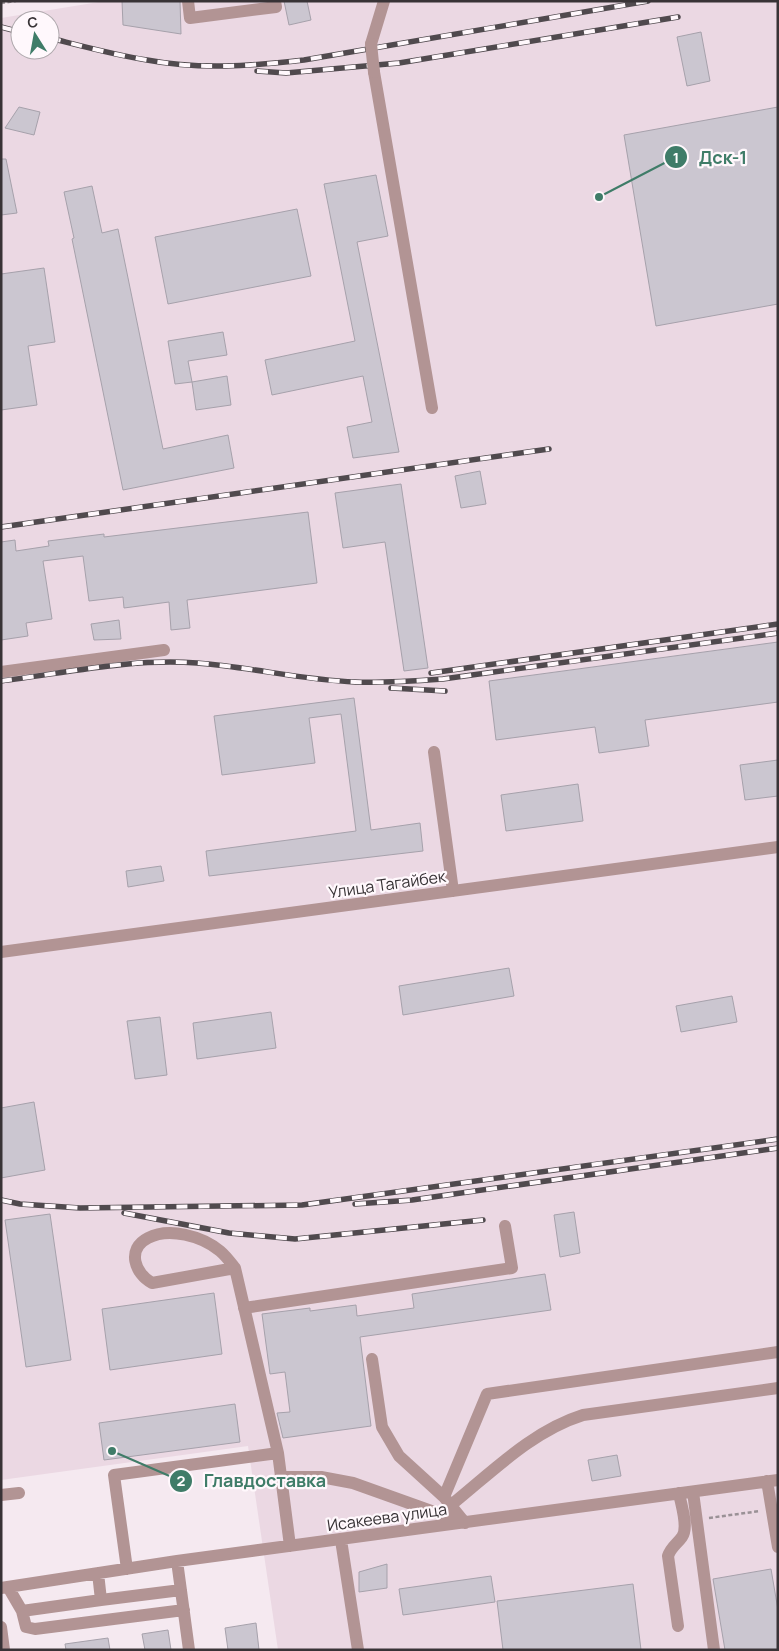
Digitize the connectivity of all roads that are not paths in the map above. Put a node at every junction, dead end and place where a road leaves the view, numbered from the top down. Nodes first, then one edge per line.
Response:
1 (188, 1) edge
2 (275, 1) edge
3 (384, 1) edge
4 (432, 408) dead end
5 (164, 650) dead end
6 (1, 672) edge
7 (434, 752) dead end
8 (778, 847) edge
9 (452, 891) junction
10 (1, 952) edge
11 (505, 1226) dead end
12 (235, 1268) junction
13 (244, 1308) junction
14 (778, 1352) edge
15 (372, 1360) dead end
16 (778, 1388) edge
17 (278, 1453) junction
18 (281, 1477) junction
19 (773, 1480) edge
20 (693, 1492) junction
21 (20, 1493) dead end
22 (679, 1494) junction
23 (1, 1495) edge
24 (447, 1501) junction
25 (465, 1523) junction
26 (342, 1540) junction
27 (290, 1546) junction
28 (778, 1548) edge
29 (177, 1561) junction
30 (127, 1569) junction
31 (98, 1573) junction
32 (4, 1587) edge
33 (181, 1590) junction
34 (101, 1600) junction
35 (184, 1610) junction
36 (22, 1611) junction
37 (678, 1626) dead end
38 (1, 1627) edge
39 (4, 1650) edge
40 (189, 1650) edge
41 (358, 1650) edge
42 (714, 1650) edge

1 - 2 street
3 - 4 street, bridge
5 - 6 street
7 - 9 street
8 - 9 street, Улица Тагайбек
9 - 10 street, Улица Тагайбек
11 - 13 street
12 - 12 street
12 - 13 street
13 - 17 street
14 - 24 street
15 - 24 street
16 - 24 street
17 - 18 street
17 - 30 street
18 - 25 street
18 - 27 street
19 - 20 street, Исакеева улица
19 - 28 street
20 - 22 street, Исакеева улица
20 - 42 street
21 - 23 street
22 - 25 street, Исакеева улица
22 - 37 street
24 - 25 street
25 - 26 street, Исакеева улица
26 - 27 street, Исакеева улица
26 - 41 street
27 - 29 street, Исакеева улица
29 - 30 street, Исакеева улица
29 - 33 street
30 - 31 street, Исакеева улица
31 - 32 street, Исакеева улица
31 - 34 street
32 - 36 street
33 - 34 street
33 - 35 street
34 - 36 street
35 - 36 street
35 - 40 street
38 - 39 street

